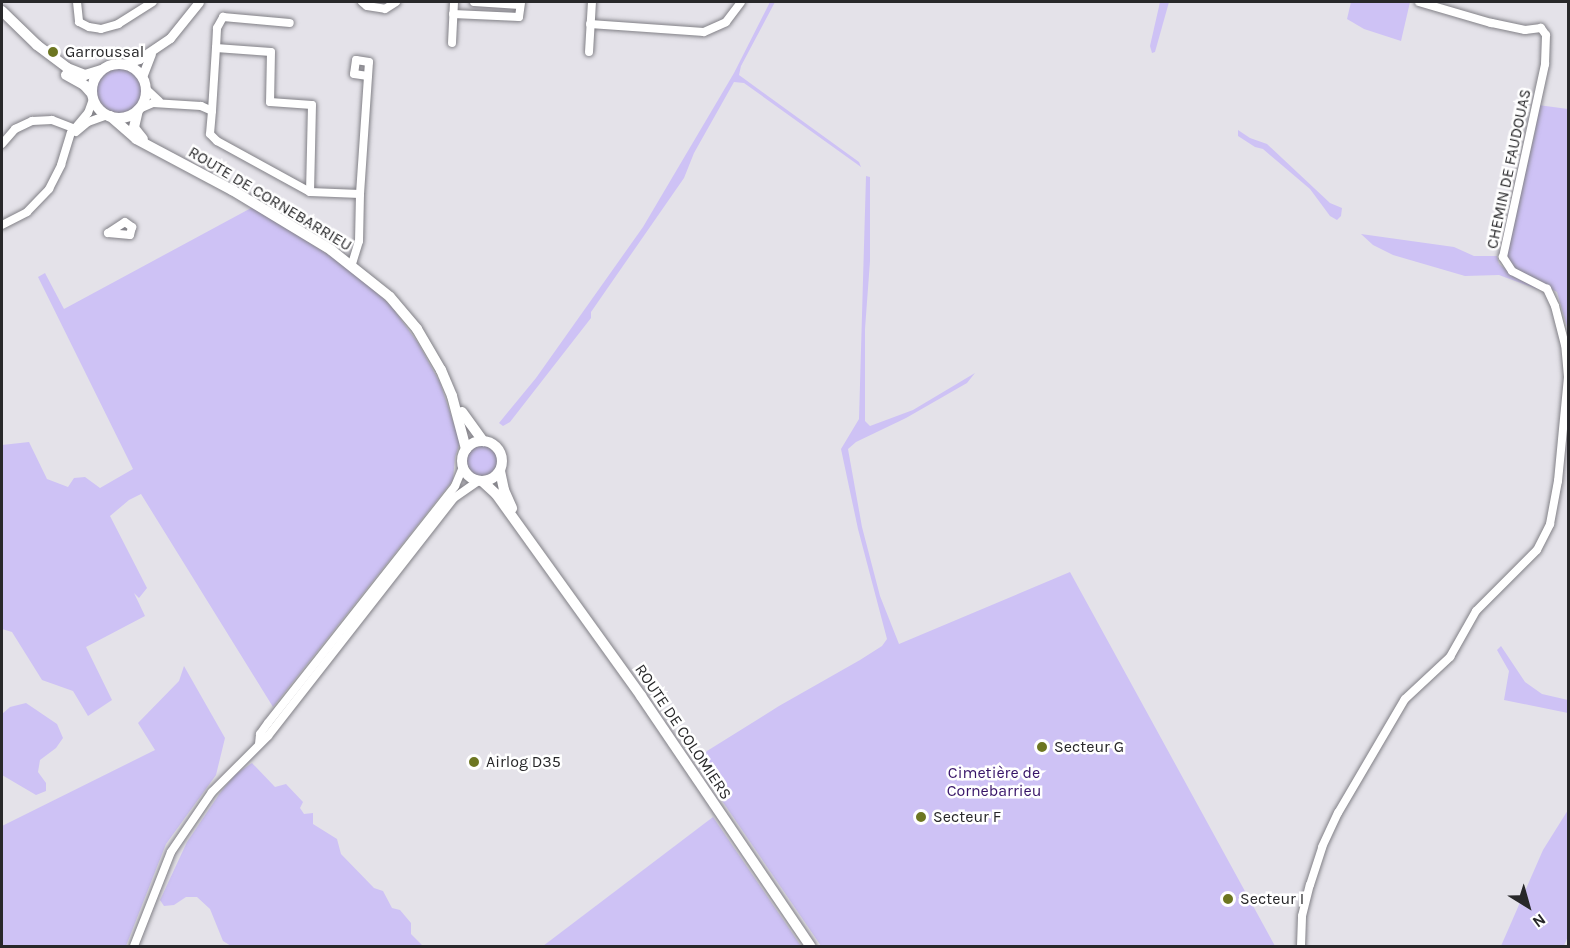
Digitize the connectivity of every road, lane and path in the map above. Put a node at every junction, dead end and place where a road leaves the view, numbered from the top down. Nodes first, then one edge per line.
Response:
1 (77, 2) edge
2 (153, 2) edge
3 (199, 2) edge
4 (362, 2) edge
5 (396, 2) edge
6 (454, 2) edge
7 (474, 2) edge
8 (592, 2) edge
9 (741, 2) edge
10 (1419, 2) edge
11 (520, 3) edge
12 (2, 11) edge
13 (453, 14) junction
14 (2, 16) edge
15 (290, 24) dead end
16 (590, 24) junction
17 (20, 29) junction
18 (452, 43) dead end
19 (37, 45) junction
20 (216, 48) junction
21 (152, 52) junction
22 (589, 52) dead end
23 (124, 64) junction
24 (104, 68) junction
25 (368, 76) dead end
26 (142, 77) junction
27 (146, 89) junction
28 (93, 97) junction
29 (167, 103) junction
30 (138, 109) junction
31 (212, 111) junction
32 (108, 115) junction
33 (74, 129) junction
34 (69, 140) junction
35 (2, 144) edge
36 (152, 147) junction
37 (310, 192) junction
38 (360, 195) junction
39 (2, 225) edge
40 (357, 247) junction
41 (342, 257) junction
42 (352, 264) junction
43 (452, 396) junction
44 (483, 441) junction
45 (466, 449) junction
46 (463, 467) junction
47 (500, 471) junction
48 (480, 481) junction
49 (526, 538) junction
50 (259, 744) junction
51 (134, 946) edge
52 (810, 946) edge
53 (1301, 946) edge

1 - 2 street
3 - 21 street
4 - 5 street
6 - 13 street
7 - 11 street
8 - 16 street
9 - 16 street
10 - 53 street, CHEMIN DE FAUDOUAS
11 - 13 street
12 - 17 main road
13 - 18 street
14 - 17 main road
15 - 20 street
16 - 22 street
17 - 19 main road
19 - 24 main road
19 - 28 main road
20 - 31 street
20 - 37 street
21 - 23 street
21 - 26 street
23 - 24 main road
23 - 26 main road
24 - 28 main road
25 - 38 street
26 - 27 main road
27 - 29 street
27 - 30 main road
28 - 32 main road
28 - 33 street
29 - 30 street
29 - 31 street
30 - 32 main road
30 - 36 main road, ROUTE DE CORNEBARRIEU
31 - 37 street
32 - 34 street
32 - 36 main road, ROUTE DE CORNEBARRIEU
33 - 34 street
33 - 35 street
34 - 39 street
36 - 41 main road, ROUTE DE CORNEBARRIEU
37 - 38 street
38 - 40 street
40 - 41 street
40 - 42 street
41 - 42 main road, ROUTE DE CORNEBARRIEU
42 - 43 main road, ROUTE DE CORNEBARRIEU
43 - 44 main road, ROUTE DE CORNEBARRIEU
43 - 45 main road, ROUTE DE CORNEBARRIEU
44 - 45 main road
44 - 47 main road
45 - 46 main road
46 - 48 main road
46 - 50 street
47 - 48 main road
47 - 49 main road, ROUTE DE COLOMIERS
48 - 49 main road, ROUTE DE COLOMIERS
48 - 50 street
49 - 52 main road, ROUTE DE COLOMIERS
50 - 51 street

